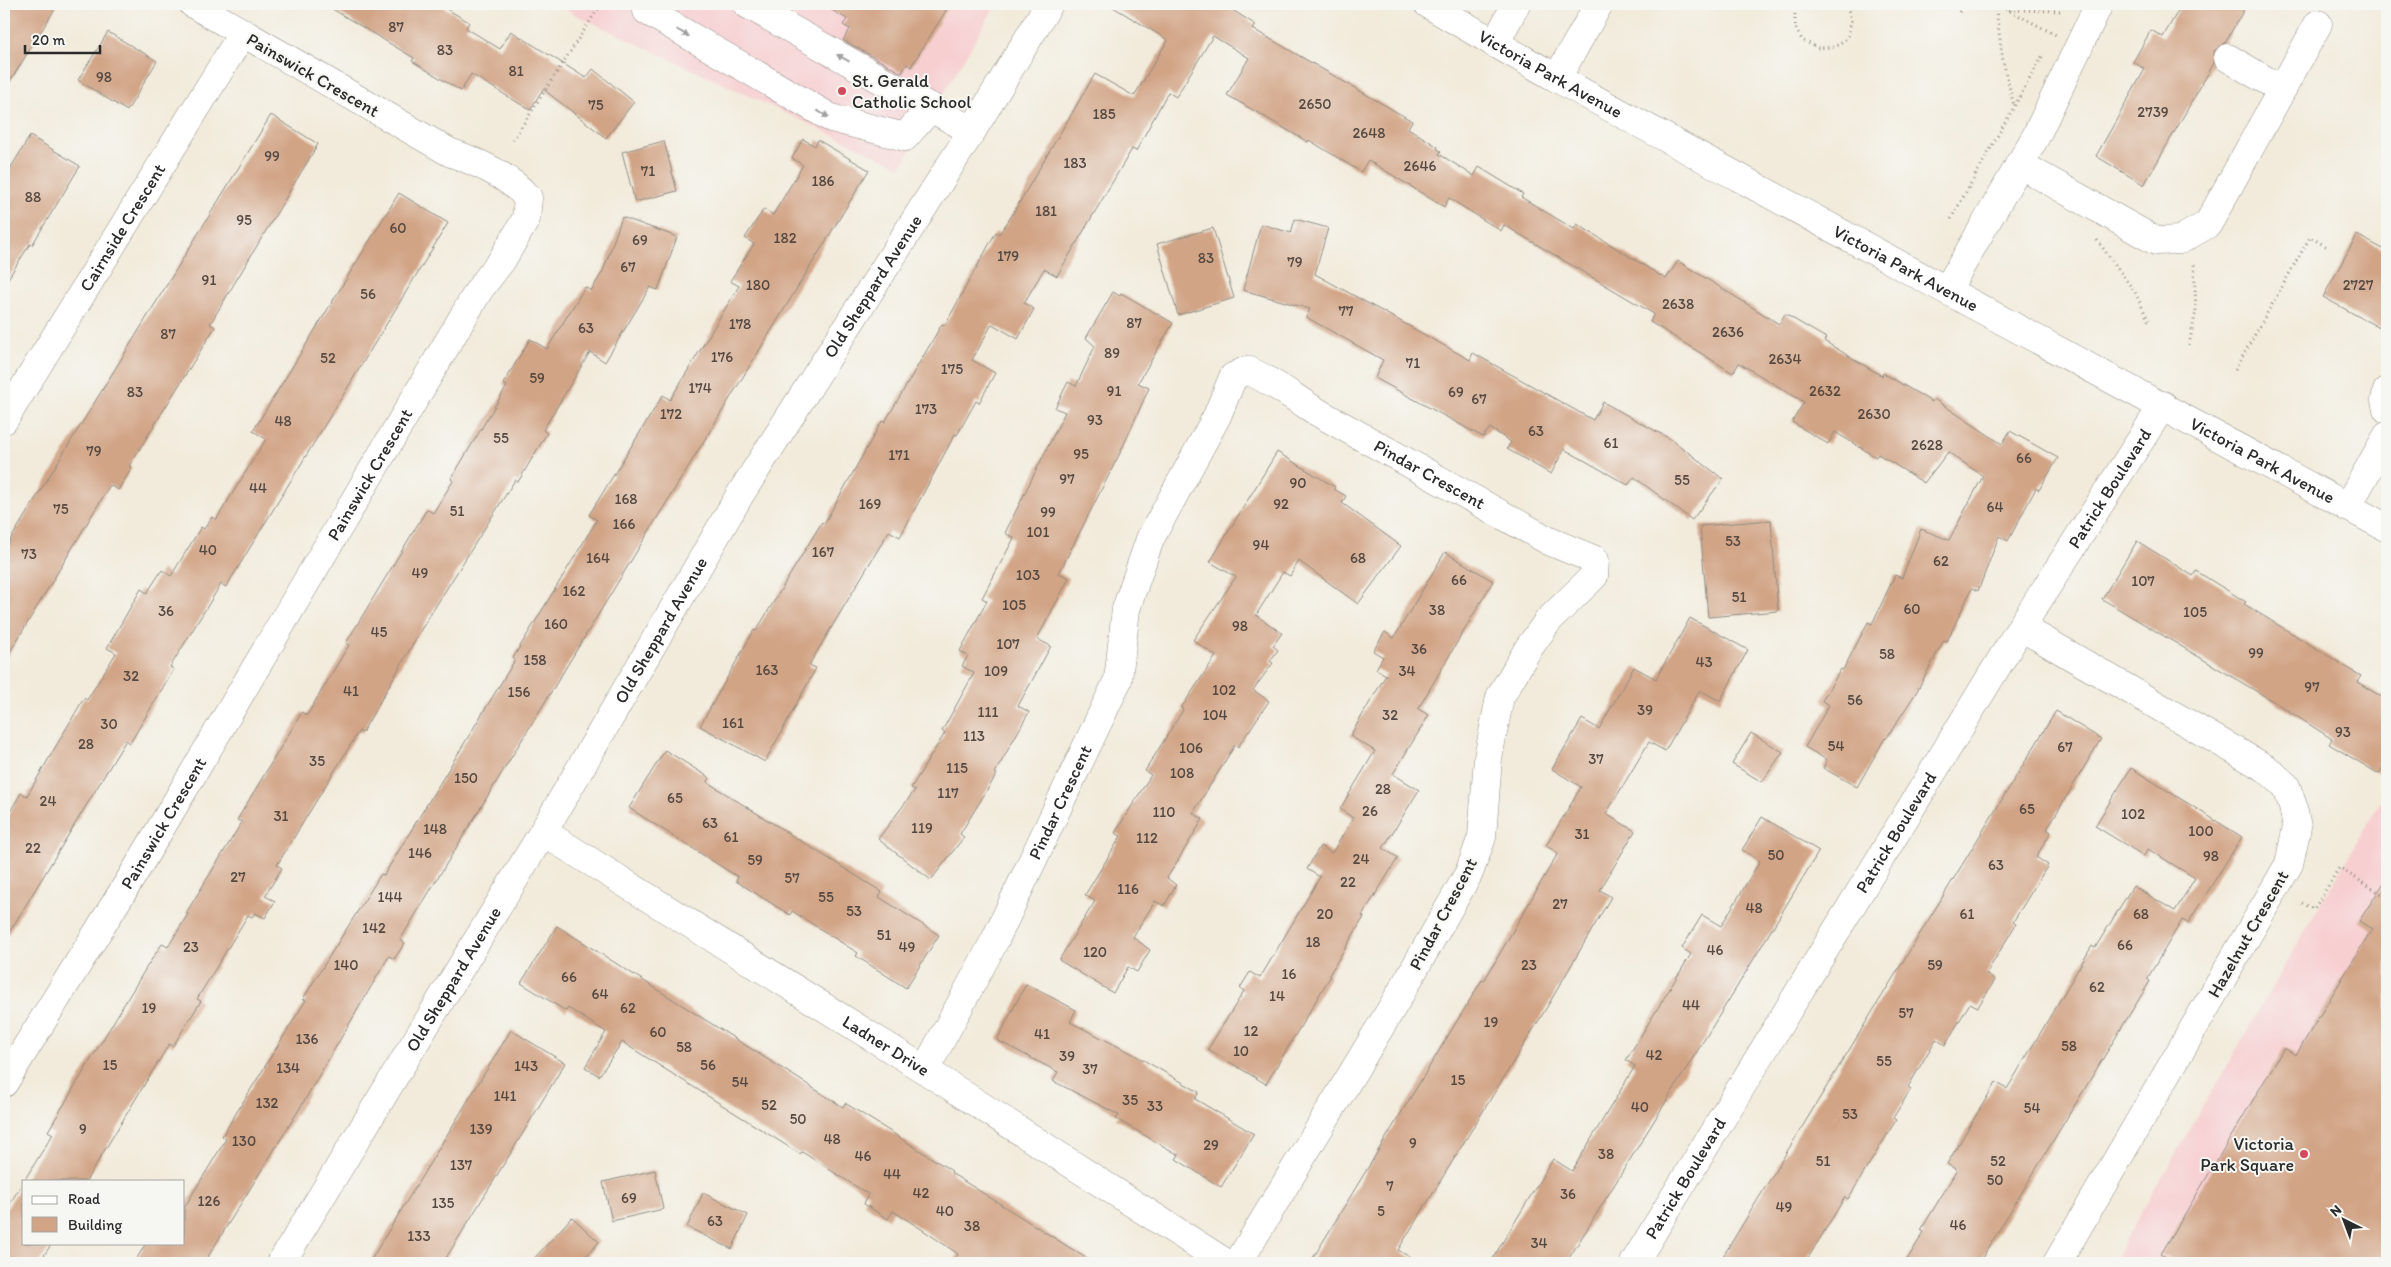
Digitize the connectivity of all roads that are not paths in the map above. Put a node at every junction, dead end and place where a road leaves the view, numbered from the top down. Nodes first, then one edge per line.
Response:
1 (192, 4) edge
2 (646, 4) edge
3 (747, 4) edge
4 (1049, 4) edge
5 (1428, 4) edge
6 (1516, 4) edge
7 (1599, 4) edge
8 (2099, 4) edge
9 (2318, 24) dead end
10 (242, 34) junction
11 (1496, 44) junction
12 (2228, 58) dead end
13 (1557, 78) junction
14 (2281, 90) junction
15 (931, 107) junction
16 (972, 131) junction
17 (2019, 164) junction
18 (1947, 290) junction
19 (2387, 391) edge
20 (2163, 405) junction
21 (2387, 409) edge
22 (4, 420) edge
23 (2387, 436) edge
24 (2347, 507) junction
25 (2387, 528) edge
26 (2021, 627) junction
27 (543, 832) junction
28 (925, 1070) junction
29 (4, 1083) edge
30 (281, 1263) edge
31 (1226, 1263) edge
32 (1238, 1263) edge
33 (1634, 1263) edge
34 (2057, 1263) edge

1 - 10 street, Painswick Crescent
2 -> 15 street
15 -> 3 street
4 - 16 street, Old Sheppard Avenue
5 - 11 street, Victoria Park Avenue
6 - 11 street
7 - 13 street
8 - 17 street
9 - 14 street
10 - 22 street, Cairnside Crescent
10 - 29 street, Painswick Crescent
11 - 13 street, Victoria Park Avenue
12 - 14 street
13 - 18 street, Victoria Park Avenue
14 - 17 street
15 - 16 street
16 - 27 street, Old Sheppard Avenue
17 - 18 street
18 - 20 street, Victoria Park Avenue
19 - 21 street
20 - 24 street, Victoria Park Avenue
20 - 26 street, Patrick Boulevard
23 - 24 street
24 - 25 street, Victoria Park Avenue
26 - 33 street, Patrick Boulevard
26 - 34 street, Hazelnut Crescent
27 - 28 street, Ladner Drive
27 - 30 street, Old Sheppard Avenue
28 - 31 street, Ladner Drive
28 - 32 street, Pindar Crescent

